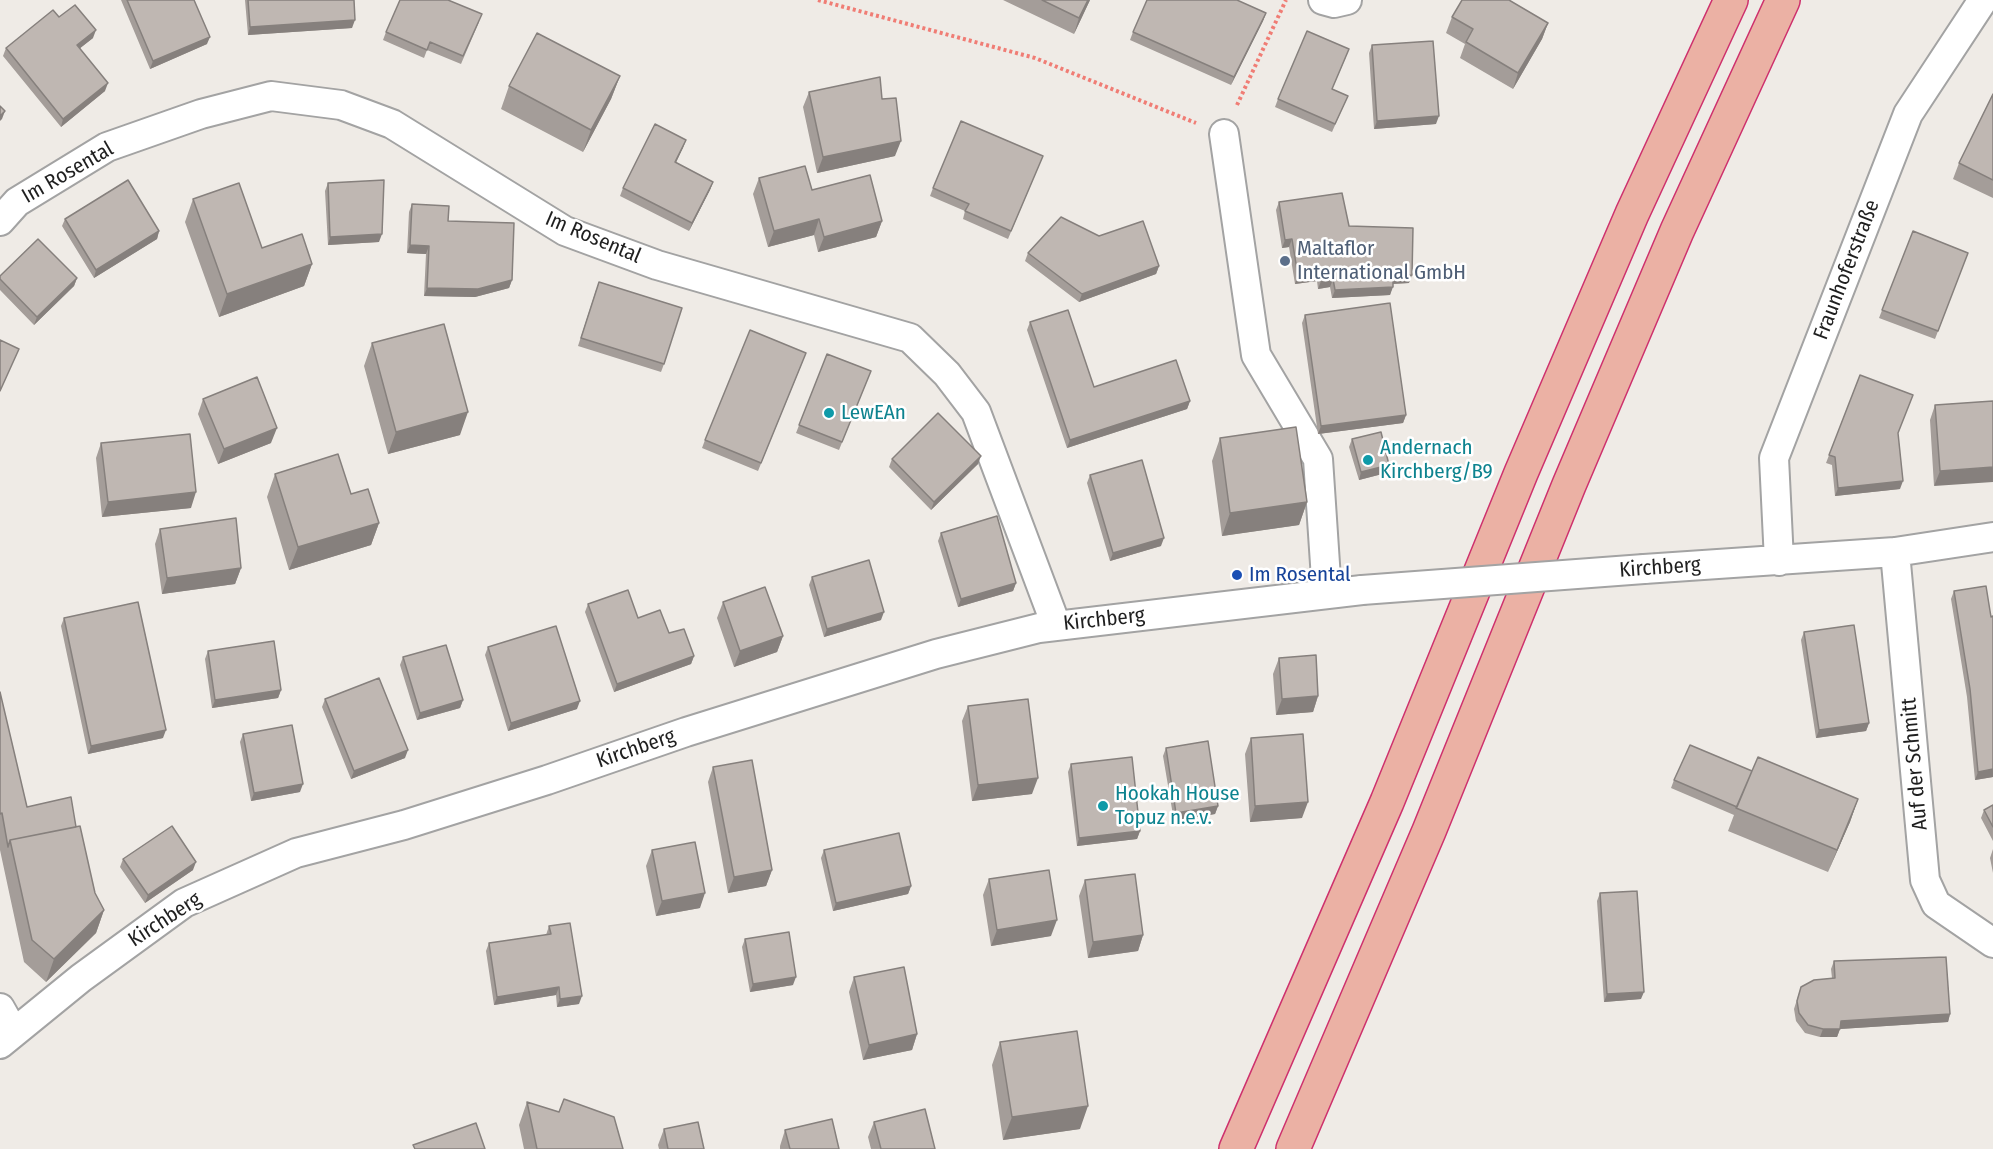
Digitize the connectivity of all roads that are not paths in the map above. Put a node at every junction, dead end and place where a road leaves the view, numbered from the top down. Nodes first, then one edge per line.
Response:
1 (1323, 0) edge
2 (1347, 0) edge
3 (1731, 0) edge
4 (1784, 0) edge
5 (1983, 0) edge
6 (1224, 134) road end
7 (0, 221) edge
8 (1993, 537) edge
9 (1895, 552) junction
10 (1779, 561) junction
11 (1327, 594) junction
12 (1056, 625) junction
13 (1993, 943) edge
14 (4, 1028) edge
15 (1236, 1149) edge
16 (1293, 1149) edge

1 - 2 street
3 - 15 highway
4 - 16 highway
5 - 10 street, Fraunhoferstraße
6 - 11 street
7 - 12 street, Im Rosental
8 - 9 street, Kirchberg
9 - 10 street, Kirchberg
9 - 13 street, Auf der Schmitt
10 - 11 street, Kirchberg, bridge
11 - 12 street, Kirchberg
12 - 14 street, Kirchberg

